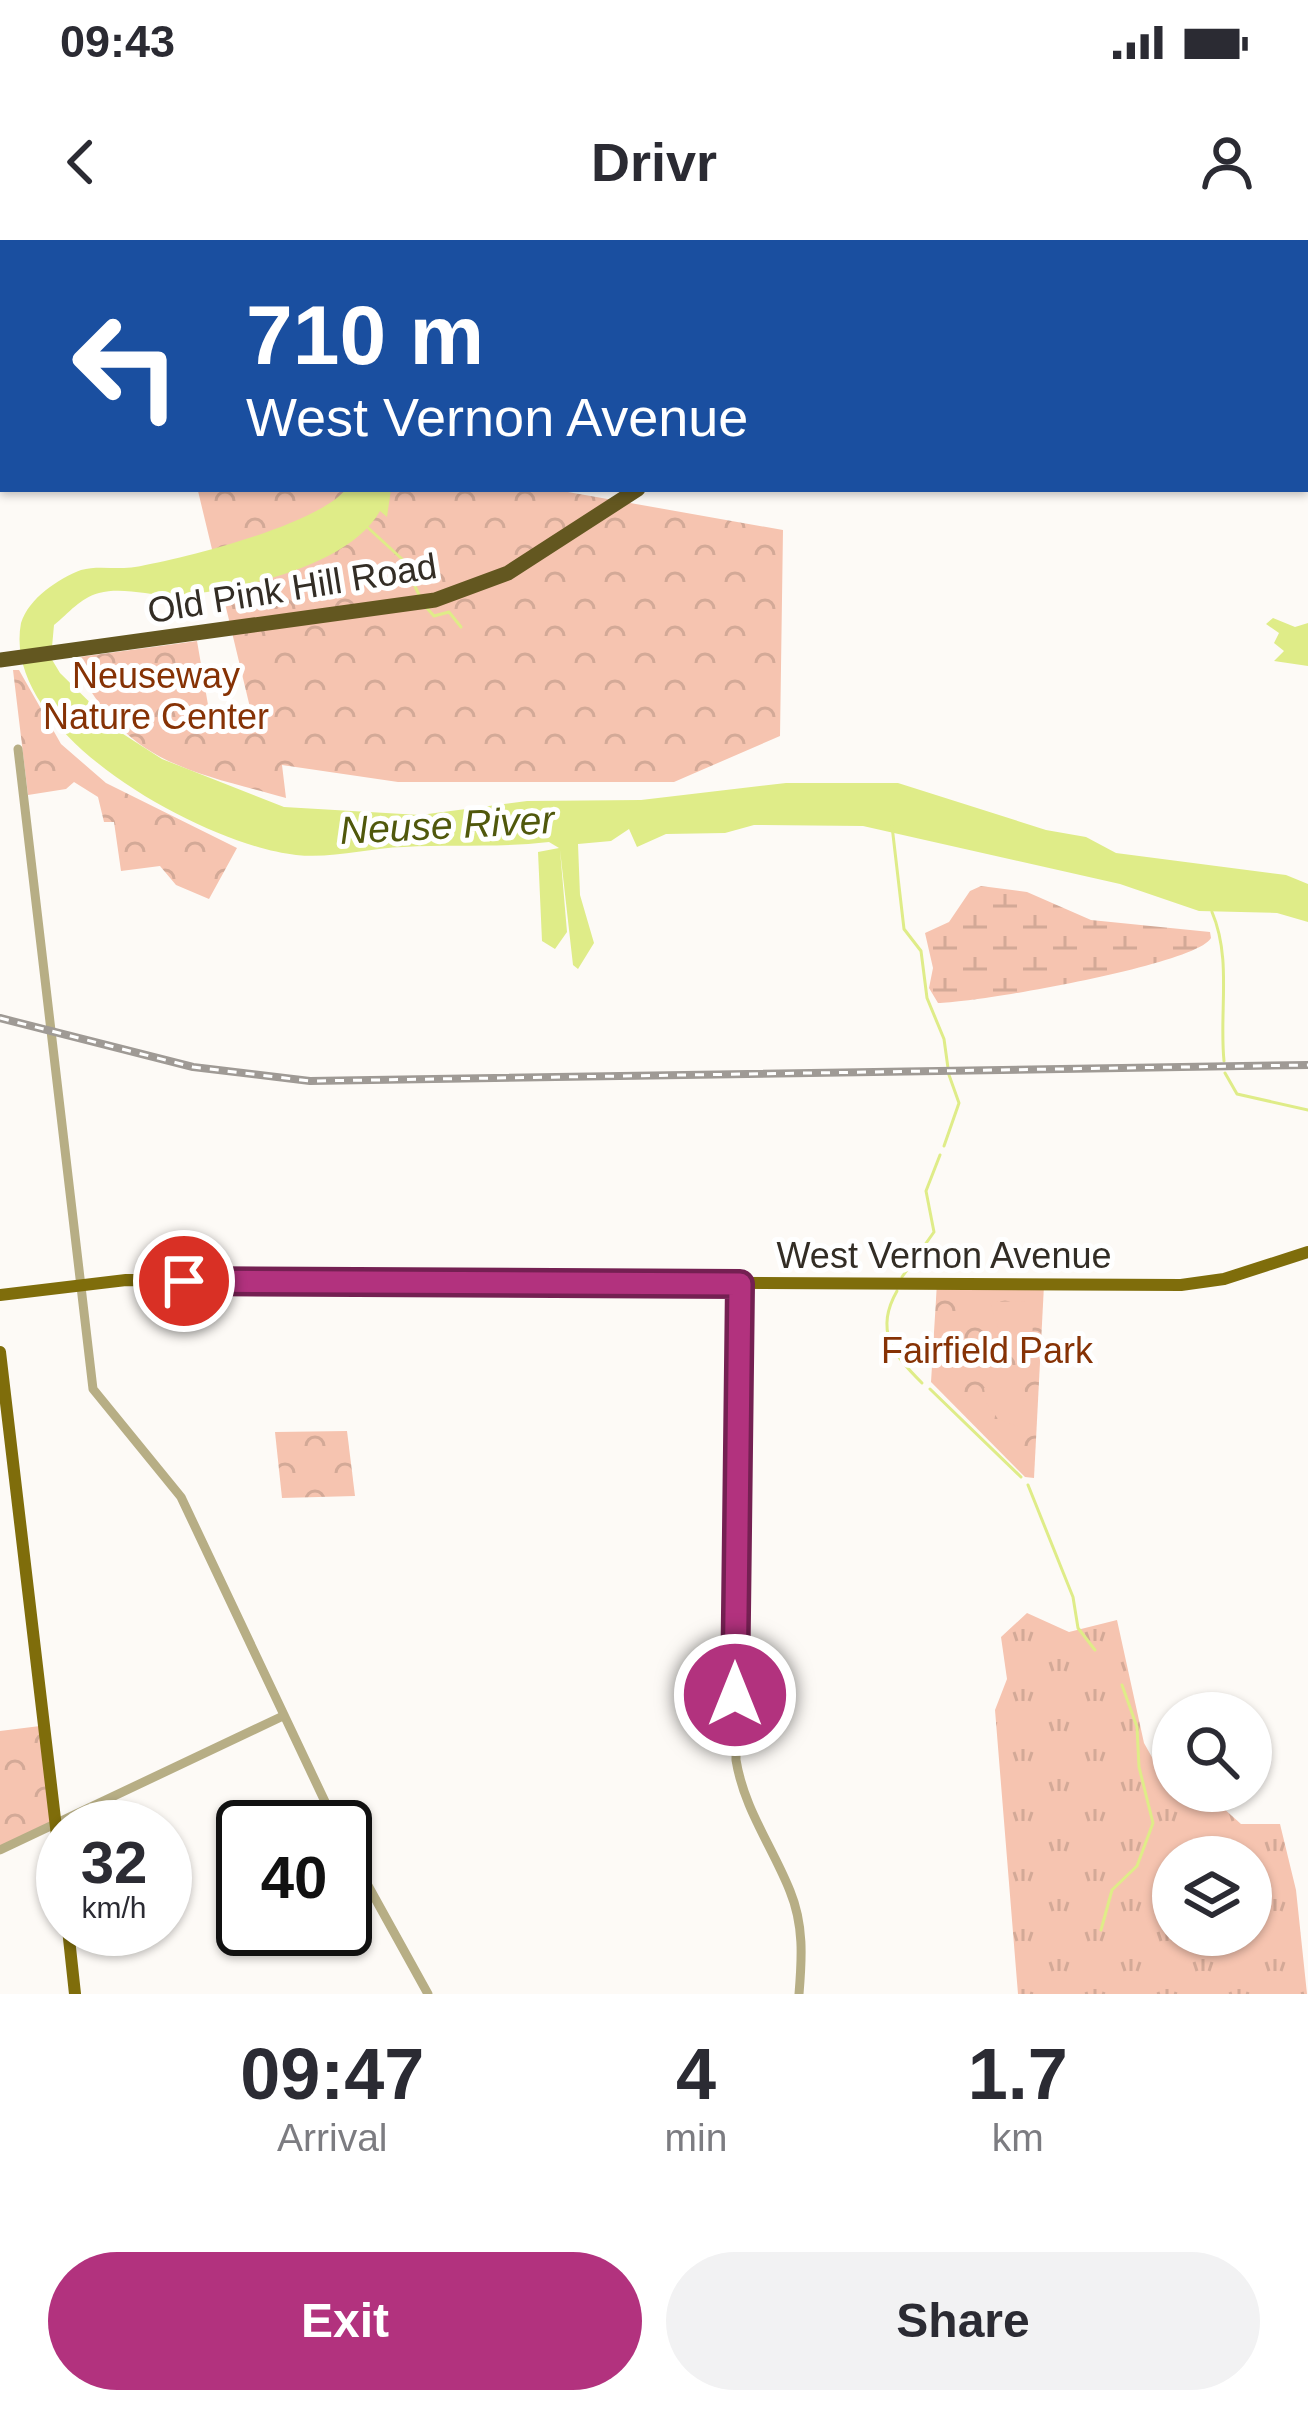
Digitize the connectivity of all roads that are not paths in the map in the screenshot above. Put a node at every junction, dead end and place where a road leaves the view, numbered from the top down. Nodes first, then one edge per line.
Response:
1 (633, 492) edge
2 (6, 660) edge
3 (18, 749) dead end
4 (1308, 1252) edge
5 (740, 1284) junction
6 (80, 1285) junction
7 (0, 1294) edge
8 (0, 1352) edge
9 (283, 1716) junction
10 (53, 1800) edge
11 (108, 1800) edge
12 (324, 1800) edge
13 (36, 1834) edge
14 (0, 1850) edge
15 (372, 1893) edge
16 (71, 1956) edge
17 (75, 1994) edge
18 (428, 1994) edge
19 (799, 1994) edge

1 - 2 highway, Old Pink Hill Road
3 - 6 street
4 - 5 main road, West Vernon Avenue
5 - 6 main road, West Vernon Avenue
5 - 19 street
6 - 7 main road, West Vernon Avenue
6 - 9 street
8 - 10 main road
9 - 11 street
9 - 12 street
13 - 14 street
15 - 18 street
16 - 17 main road

